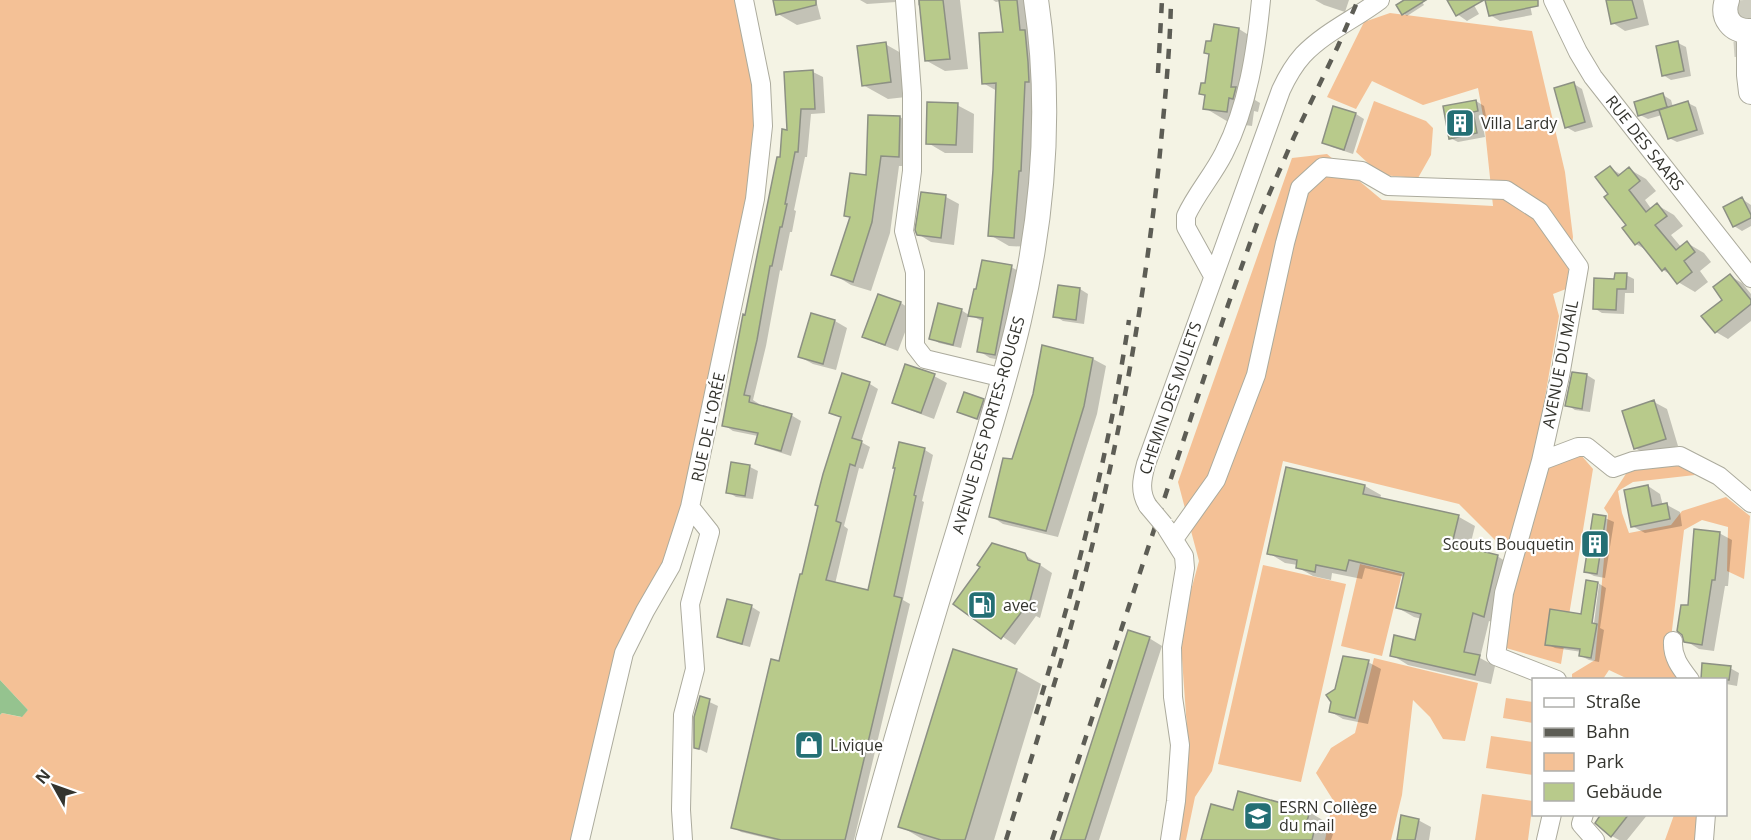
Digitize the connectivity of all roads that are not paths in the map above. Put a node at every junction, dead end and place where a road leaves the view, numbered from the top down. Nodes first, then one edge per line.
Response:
1 (744, 0) edge
2 (905, 0) edge
3 (1036, 0) edge
4 (1261, 0) edge
5 (1380, 0) edge
6 (1553, 0) edge
7 (1727, 0) edge
8 (1750, 32) edge
9 (1751, 92) edge
10 (1194, 240) junction
11 (1224, 244) junction
12 (1213, 276) junction
13 (1751, 278) edge
14 (1004, 378) junction
15 (1541, 460) junction
16 (1751, 503) edge
17 (690, 507) junction
18 (1169, 532) junction
19 (1673, 641) dead end
20 (1552, 678) edge
21 (1689, 678) edge
22 (1552, 816) edge
23 (1583, 816) edge
24 (1706, 816) edge
25 (580, 840) edge
26 (683, 840) edge
27 (868, 840) edge
28 (1170, 840) edge
29 (1546, 840) edge
30 (1595, 840) edge
31 (1704, 840) edge

1 - 17 street, RUE DE L'ORÉE
2 - 14 street
3 - 14 main road, AVENUE DES PORTES-ROUGES
4 - 10 street
5 - 11 street, CHEMIN DES MULETS
6 - 13 street, RUE DES SAARS
7 - 8 main road
8 - 9 main road
10 - 11 street
10 - 12 street
11 - 12 street, CHEMIN DES MULETS
12 - 18 street, CHEMIN DES MULETS, bridge
14 - 27 main road, AVENUE DES PORTES-ROUGES
15 - 16 street, AVENUE DU MAIL
15 - 18 street, AVENUE DU MAIL
15 - 20 street, AVENUE DU MAIL
17 - 25 street, RUE DE L'ORÉE
17 - 26 street
18 - 28 street, CHEMIN DES MULETS
19 - 21 street
22 - 29 street
23 - 30 street
24 - 31 street

